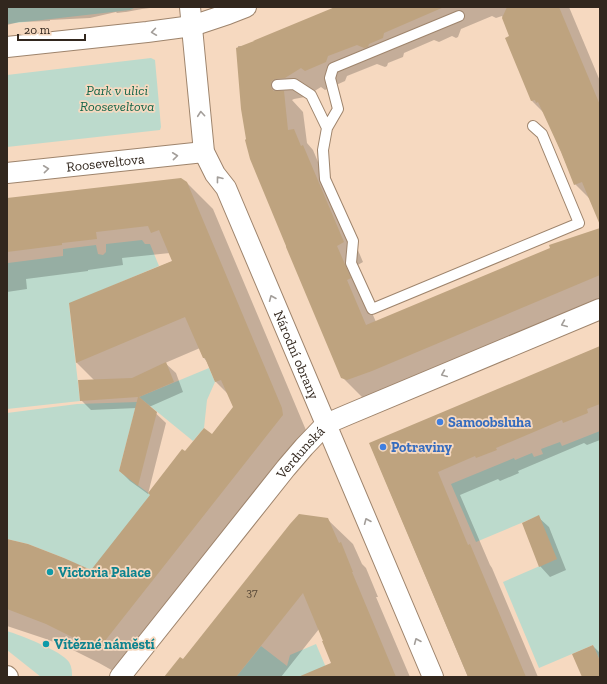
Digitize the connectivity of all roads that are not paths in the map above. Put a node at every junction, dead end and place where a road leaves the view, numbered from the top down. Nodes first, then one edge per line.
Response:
1 (246, 7) edge
2 (191, 16) edge
3 (459, 16) dead end
4 (7, 47) edge
5 (277, 85) dead end
6 (533, 126) dead end
7 (327, 128) junction
8 (204, 152) junction
9 (7, 173) edge
10 (600, 309) edge
11 (326, 424) junction
12 (120, 677) edge
13 (433, 677) edge

1 - 2 street
2 -> 4 street
8 -> 2 street, Národní obrany
3 - 7 lane
5 - 7 lane
6 - 7 lane
9 -> 8 street, Rooseveltova
11 -> 8 street, Národní obrany
10 -> 11 street, Verdunská
11 - 12 street, Verdunská
13 -> 11 street, Národní obrany

